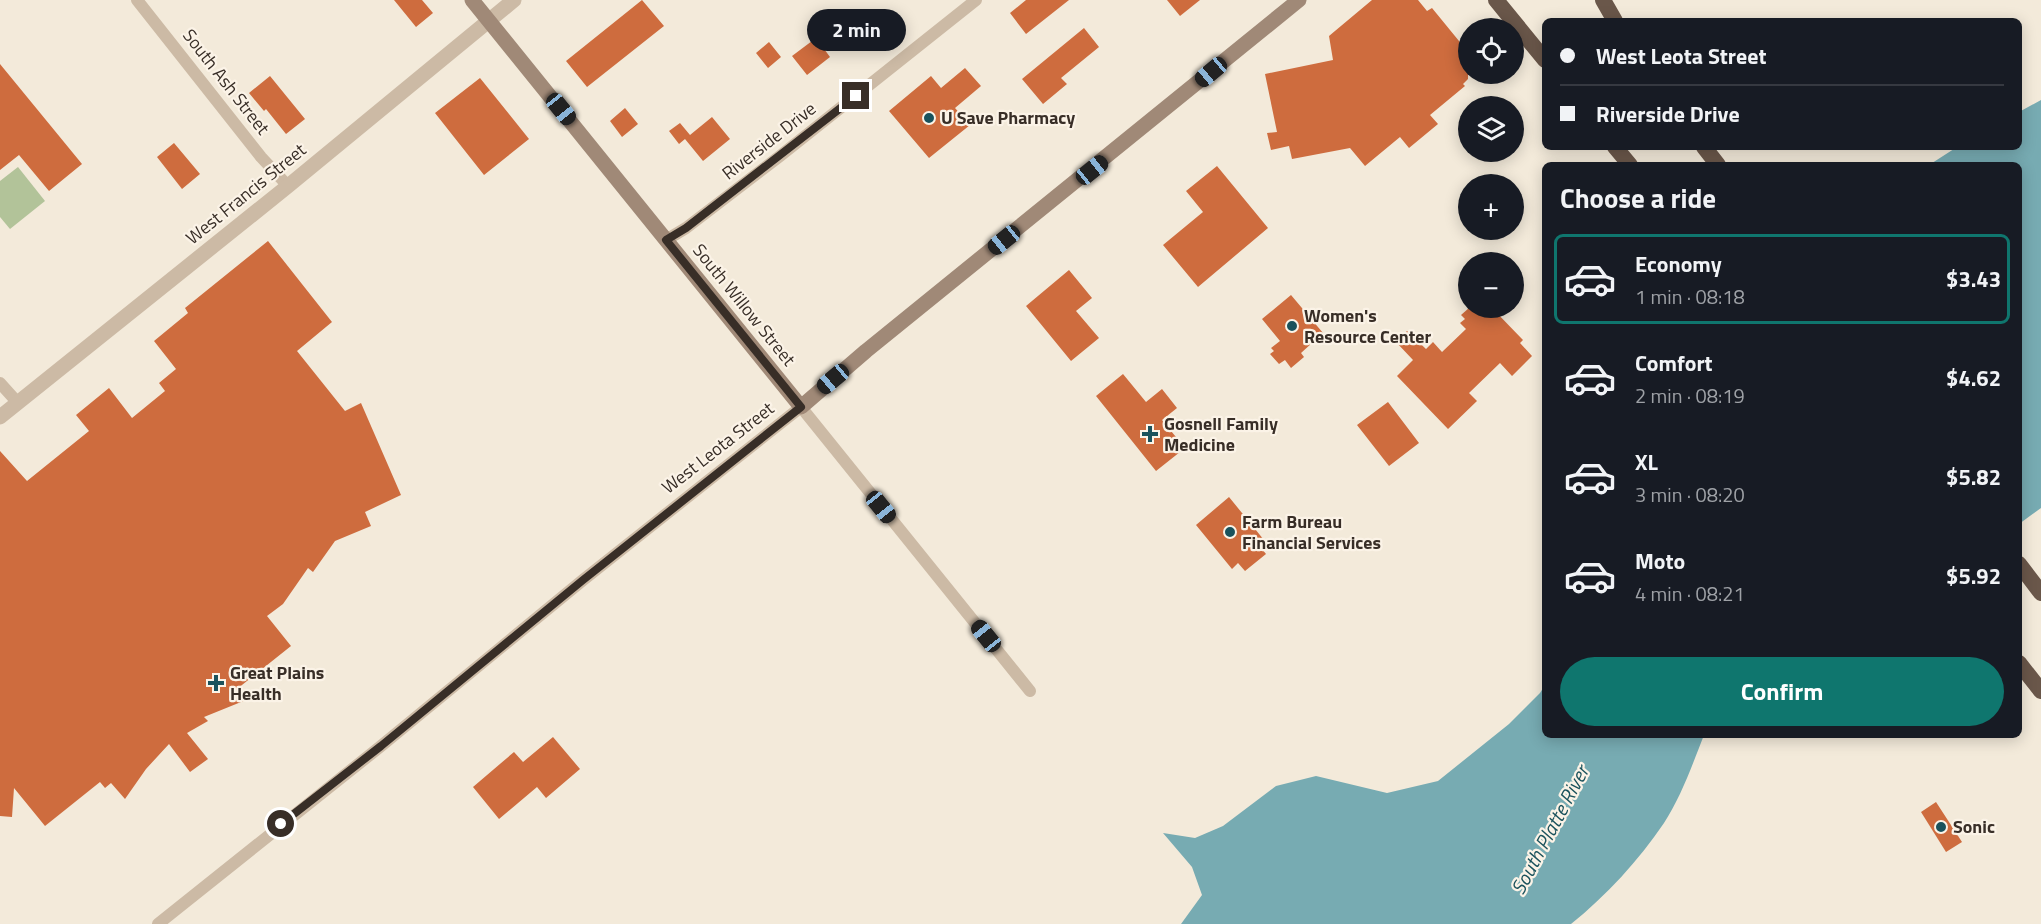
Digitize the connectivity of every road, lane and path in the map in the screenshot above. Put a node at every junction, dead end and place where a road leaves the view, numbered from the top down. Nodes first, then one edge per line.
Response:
1 (137, 0) edge
2 (472, 0) edge
3 (514, 0) edge
4 (976, 0) edge
5 (1299, 0) edge
6 (1496, 0) edge
7 (1603, 0) edge
8 (1613, 18) edge
9 (489, 20) junction
10 (1542, 56) edge
11 (1618, 150) edge
12 (1706, 150) edge
13 (1628, 162) edge
14 (1716, 162) edge
15 (288, 186) junction
16 (666, 240) junction
17 (0, 383) edge
18 (18, 403) junction
19 (801, 407) junction
20 (0, 417) edge
21 (2022, 568) edge
22 (2036, 586) edge
23 (2022, 667) edge
24 (1030, 691) dead end
25 (2041, 691) edge
26 (159, 924) edge

1 - 15 street, South Ash Street
2 - 9 main road, South Willow Street
3 - 9 street, West Francis Street
4 - 16 street, Riverside Drive
5 - 19 main road, West Leota Street
6 - 10 highway
7 - 8 highway
9 - 15 street, West Francis Street
9 - 16 main road, South Willow Street
11 - 13 highway
12 - 14 highway
15 - 18 street, West Francis Street
16 - 19 main road, South Willow Street
17 - 18 street
18 - 20 street, West Francis Street
19 - 24 street, South Willow Street
19 - 26 street, West Leota Street
21 - 22 highway
23 - 25 highway

